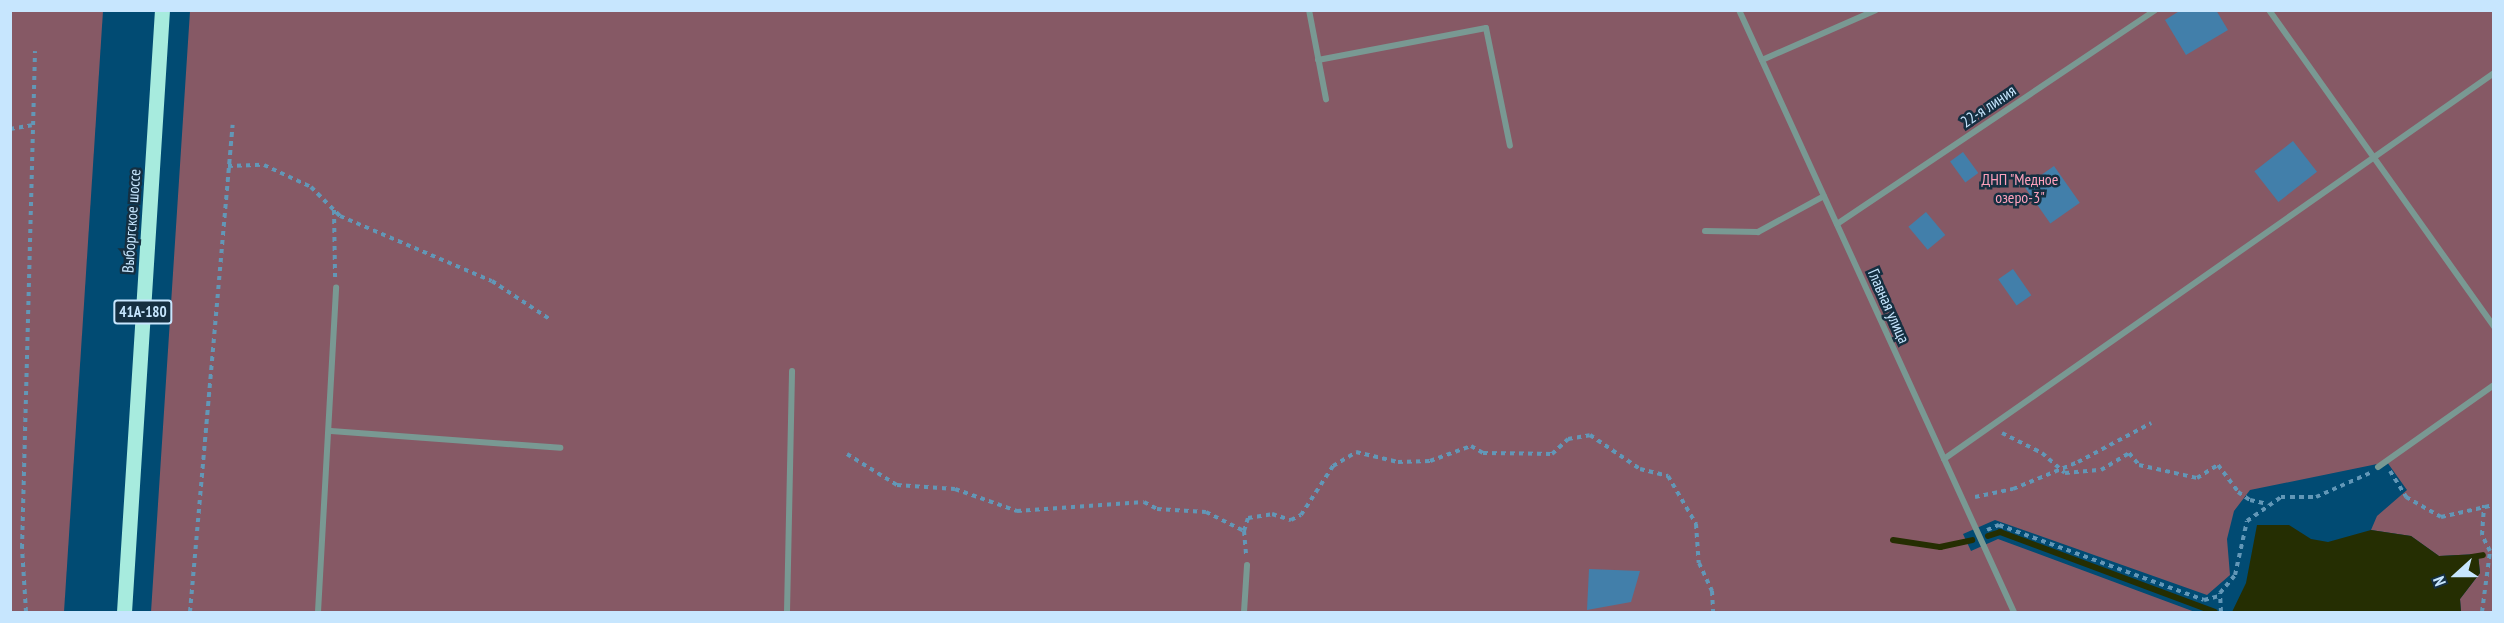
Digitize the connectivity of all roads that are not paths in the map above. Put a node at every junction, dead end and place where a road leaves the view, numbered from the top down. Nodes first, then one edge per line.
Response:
1 (162, 10) edge
2 (1309, 10) edge
3 (1739, 10) edge
4 (1876, 10) edge
5 (2155, 10) edge
6 (2269, 10) edge
7 (1318, 60) junction
8 (1762, 60) junction
9 (2493, 73) edge
10 (1326, 99) dead end
11 (1510, 146) dead end
12 (2376, 157) junction
13 (1824, 196) junction
14 (1837, 224) junction
15 (1705, 231) dead end
16 (336, 287) road end
17 (2493, 327) edge
18 (792, 371) dead end
19 (2493, 385) edge
20 (331, 431) junction
21 (560, 448) dead end
22 (1944, 459) junction
23 (2381, 466) road end
24 (1247, 565) road end
25 (124, 612) edge
26 (318, 612) edge
27 (787, 612) edge
28 (1244, 612) edge
29 (2014, 612) edge

1 - 25 main road, Выборгское шоссе / 41А-180
2 - 7 street
3 - 8 street, Главная улица
4 - 8 street
5 - 14 street, 22-я линия
6 - 12 street
7 - 10 street
7 - 11 street
8 - 13 street, Главная улица
9 - 12 street
12 - 17 street
12 - 22 street
13 - 14 street, Главная улица
13 - 15 street
14 - 22 street, Главная улица
16 - 20 street
18 - 27 street
19 - 23 street
20 - 21 street
20 - 26 street
22 - 29 street, Главная улица
24 - 28 street

